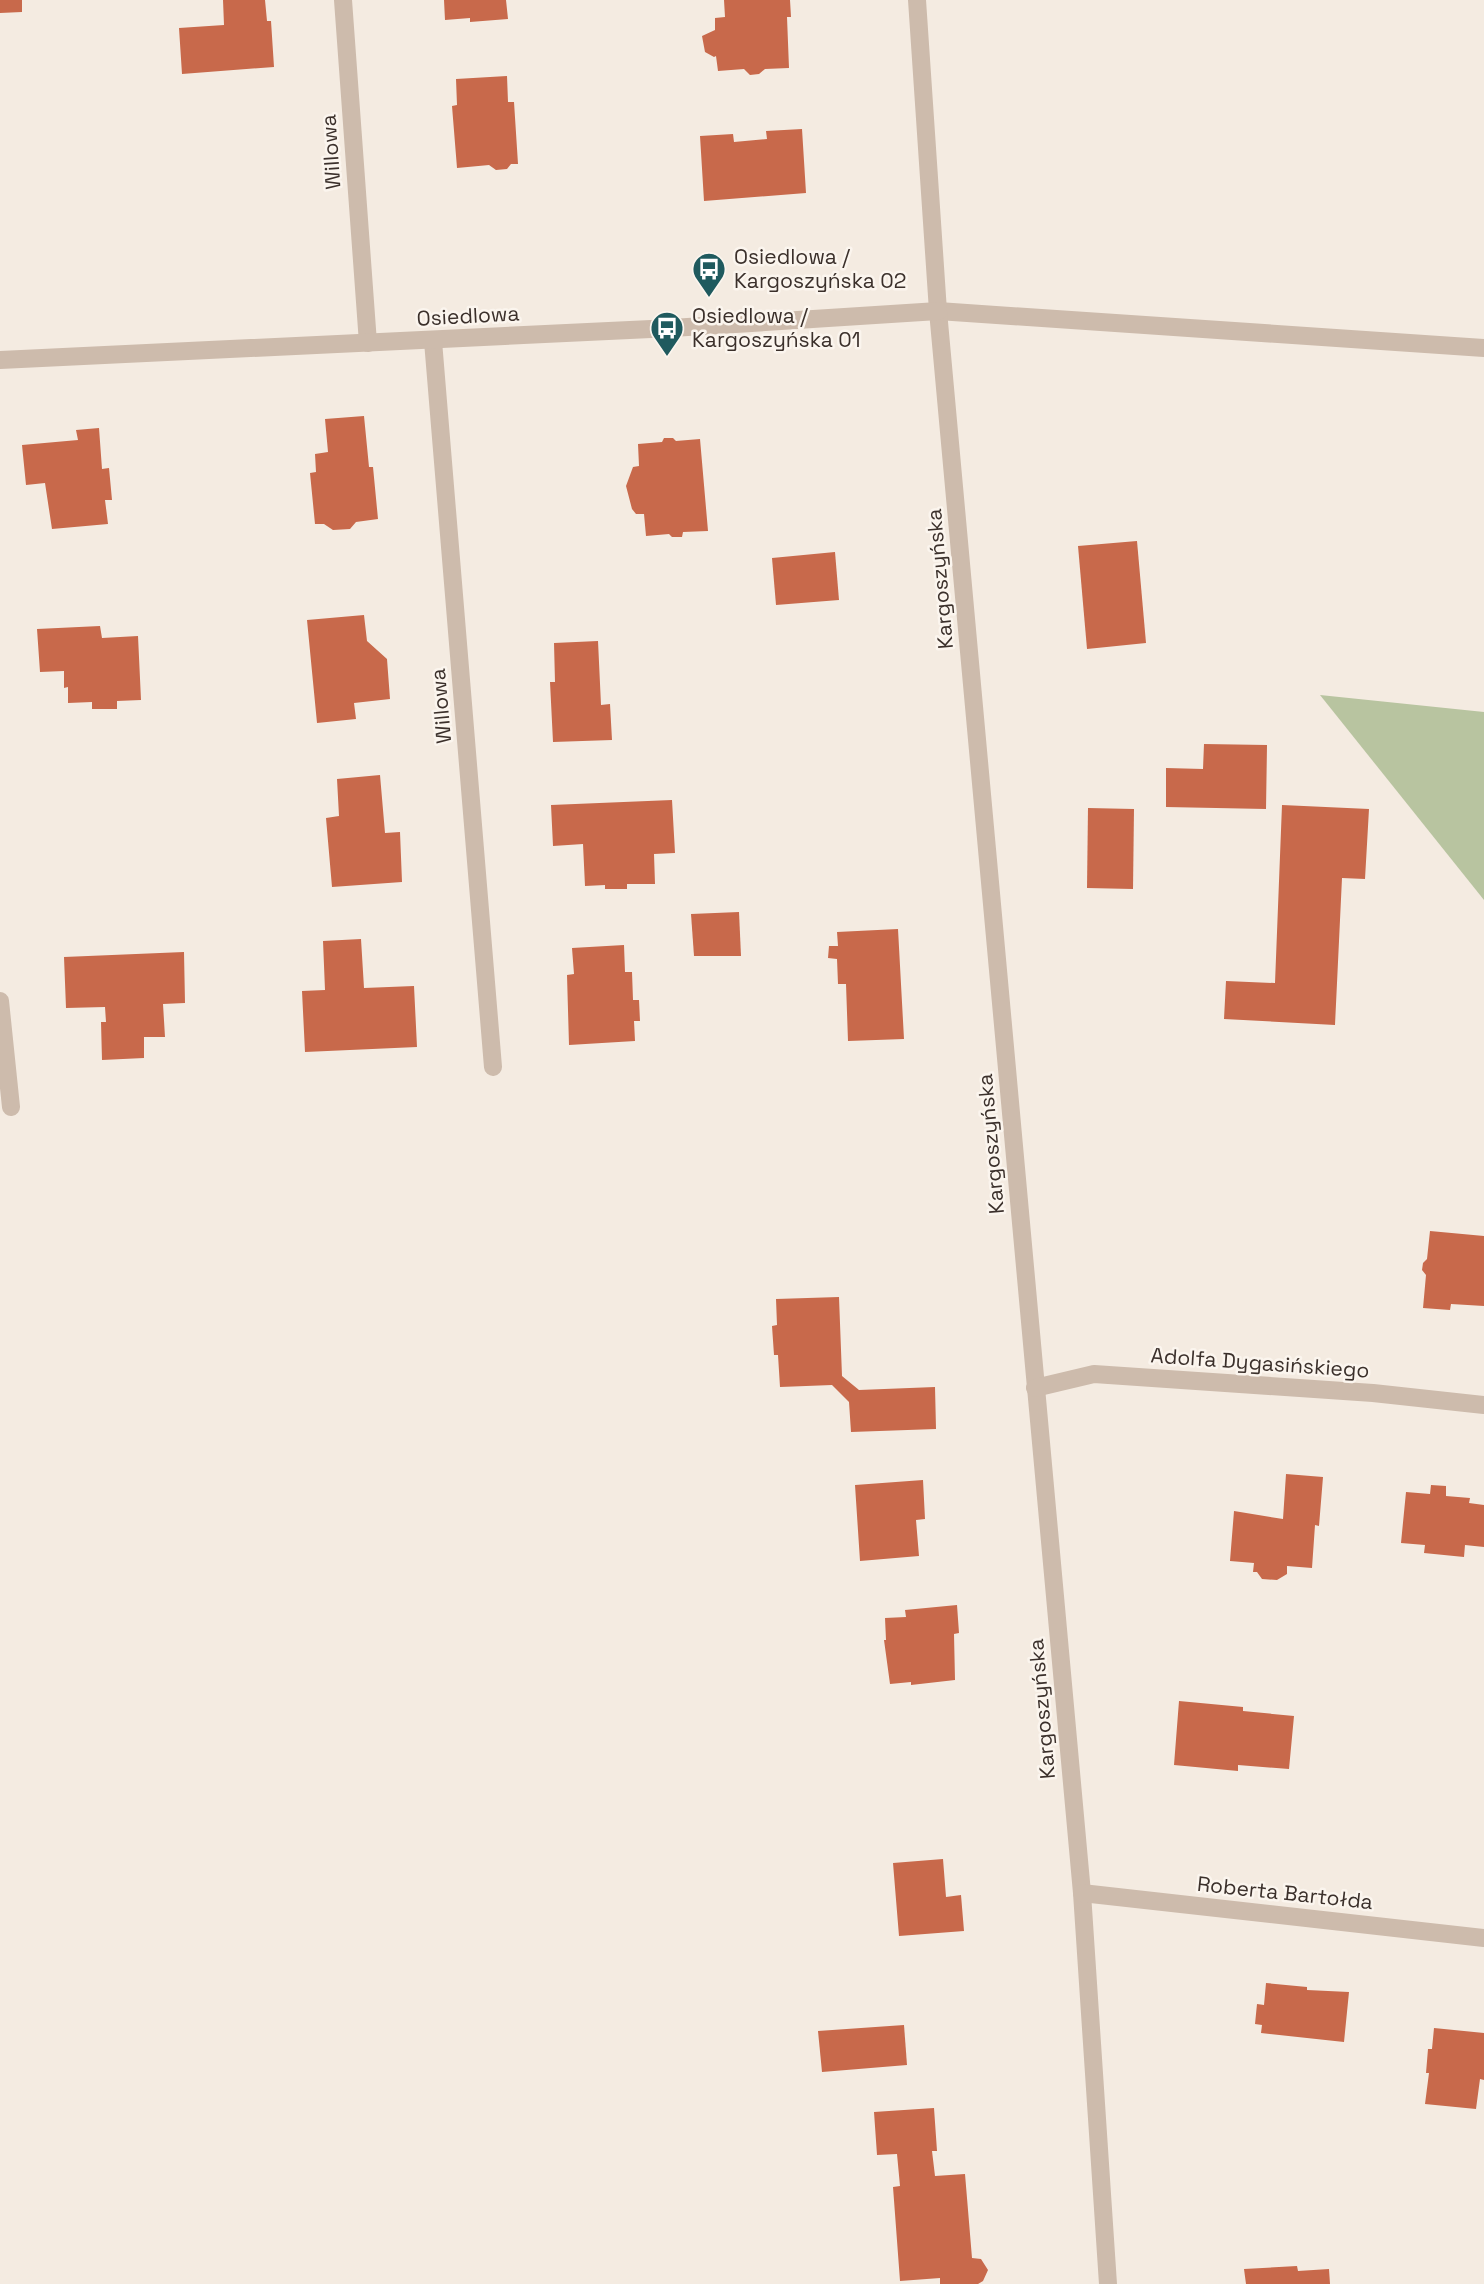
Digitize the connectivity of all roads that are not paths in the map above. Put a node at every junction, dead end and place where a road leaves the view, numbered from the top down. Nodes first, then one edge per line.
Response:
1 (343, 0) edge
2 (916, 0) edge
3 (938, 311) junction
4 (433, 341) junction
5 (368, 343) junction
6 (1484, 348) edge
7 (0, 360) edge
8 (0, 1001) edge
9 (494, 1067) dead end
10 (11, 1107) dead end
11 (1035, 1388) junction
12 (1484, 1405) edge
13 (1082, 1894) junction
14 (1484, 1938) edge
15 (1108, 2284) edge

1 - 5 street, Willowa
2 - 3 street, Kargoszyńska
3 - 4 street, Osiedlowa
3 - 6 street, Osiedlowa
3 - 11 street, Kargoszyńska
4 - 5 street, Osiedlowa
4 - 9 street, Willowa
5 - 7 street, Osiedlowa
8 - 10 street
11 - 12 street, Adolfa Dygasińskiego
11 - 13 street, Kargoszyńska
13 - 14 street, Roberta Bartołda
13 - 15 street, Kargoszyńska

